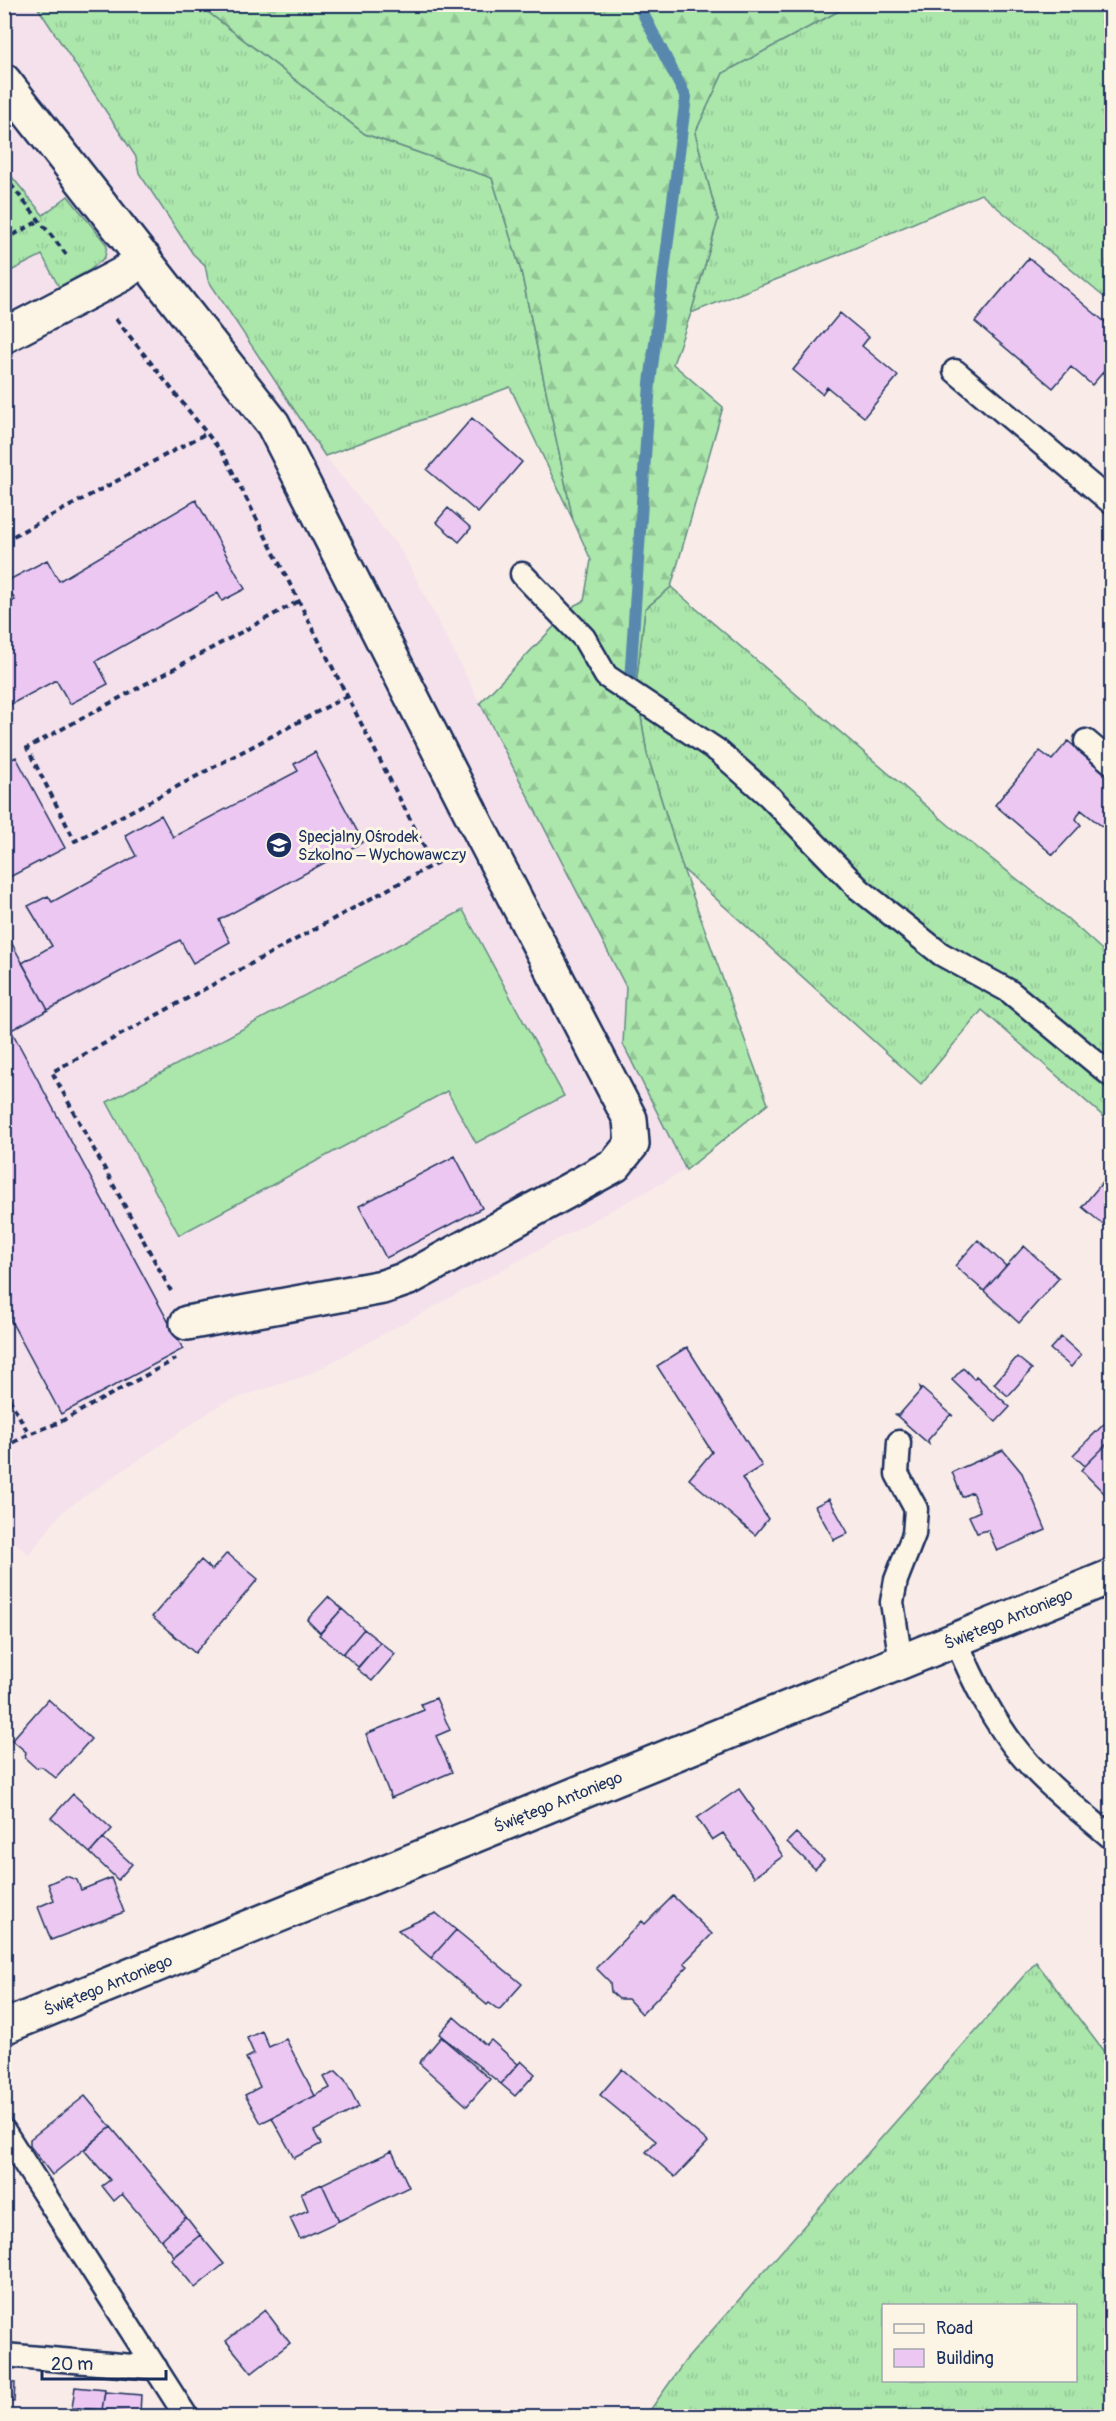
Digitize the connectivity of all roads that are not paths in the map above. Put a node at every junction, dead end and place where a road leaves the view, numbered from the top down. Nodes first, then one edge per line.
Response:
1 (4, 81) edge
2 (144, 258) junction
3 (4, 336) edge
4 (955, 371) dead end
5 (1112, 503) edge
6 (522, 574) dead end
7 (1086, 741) dead end
8 (1112, 763) edge
9 (1112, 1076) edge
10 (188, 1323) road end
11 (899, 1442) dead end
12 (1112, 1576) edge
13 (956, 1640) junction
14 (901, 1662) junction
15 (1112, 1838) edge
16 (4, 2027) edge
17 (4, 2131) edge
18 (4, 2355) edge
19 (156, 2368) junction
20 (186, 2416) edge

1 - 2 street
2 - 3 street
2 - 10 street
4 - 5 lane
6 - 9 lane
7 - 8 lane
11 - 14 lane
12 - 13 street, Świętego Antoniego
13 - 14 street, Świętego Antoniego
13 - 15 lane
14 - 16 street, Świętego Antoniego
17 - 19 lane
18 - 19 lane
19 - 20 lane

